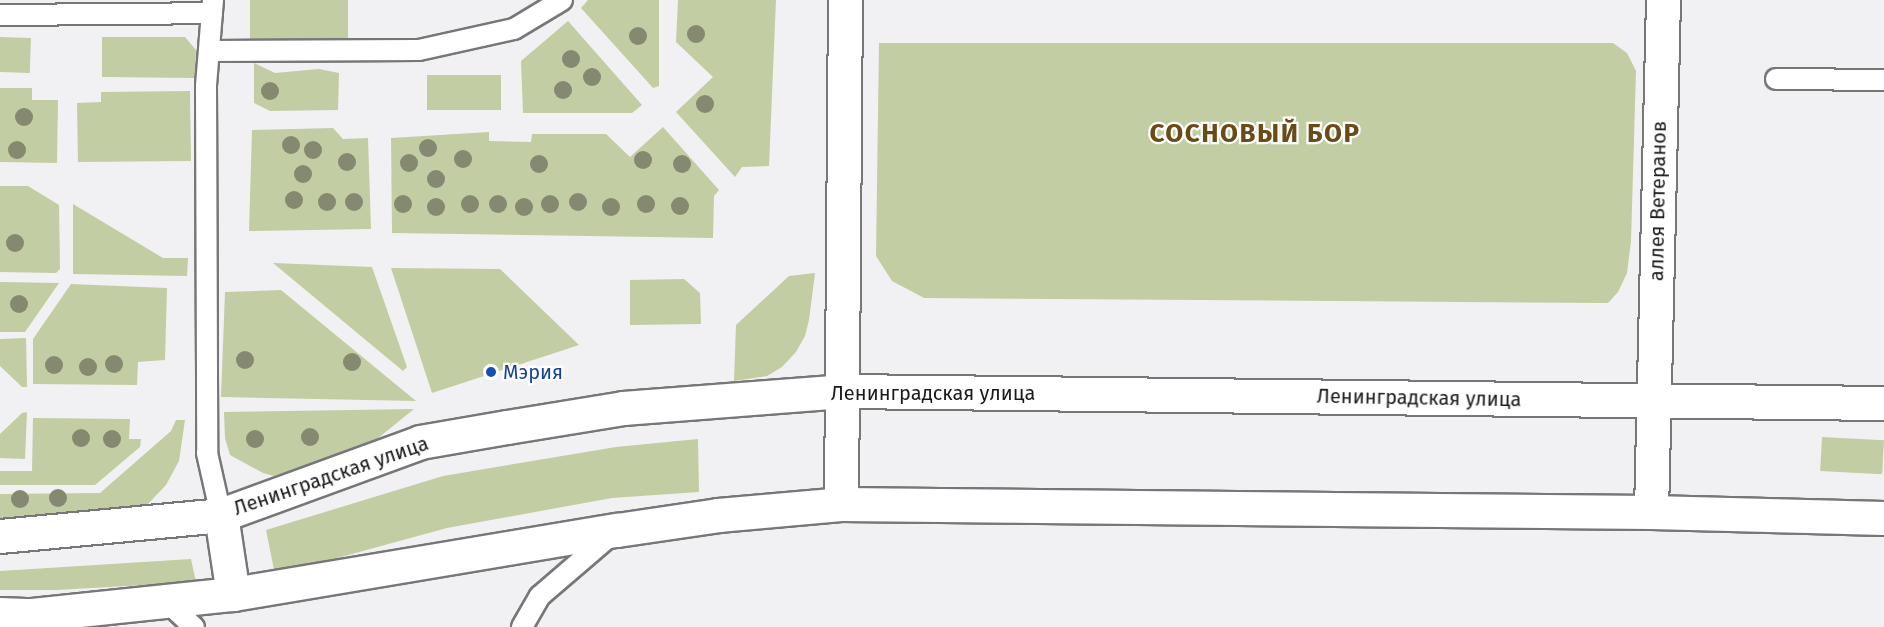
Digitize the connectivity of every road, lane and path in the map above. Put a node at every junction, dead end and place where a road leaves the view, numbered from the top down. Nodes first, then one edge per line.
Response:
1 (562, 0) edge
2 (845, 0) edge
3 (1663, 0) edge
4 (212, 7) edge
5 (0, 15) edge
6 (209, 51) junction
7 (1776, 79) dead end
8 (1884, 80) edge
9 (842, 391) junction
10 (1654, 401) junction
11 (1884, 403) edge
12 (841, 504) junction
13 (1651, 512) junction
14 (221, 515) junction
15 (1884, 518) edge
16 (617, 530) junction
17 (0, 536) edge
18 (233, 594) junction
19 (167, 602) junction
20 (22, 619) edge
21 (194, 627) edge
22 (522, 627) edge

1 - 6 lane
2 - 9 main road
3 - 10 main road, аллея Ветеранов
4 - 5 lane
4 - 6 lane
6 - 14 lane
7 - 8 lane
9 - 10 main road, Ленинградская улица
9 - 12 main road
9 - 14 main road, Ленинградская улица
10 - 11 main road, Ленинградская улица
10 - 13 main road, аллея Ветеранов
12 - 13 main road
12 - 16 main road
13 - 15 main road
14 - 17 main road, Ленинградская улица
14 - 18 main road
16 - 18 main road
16 - 22 lane
18 - 19 main road
19 - 20 main road
19 - 21 lane

